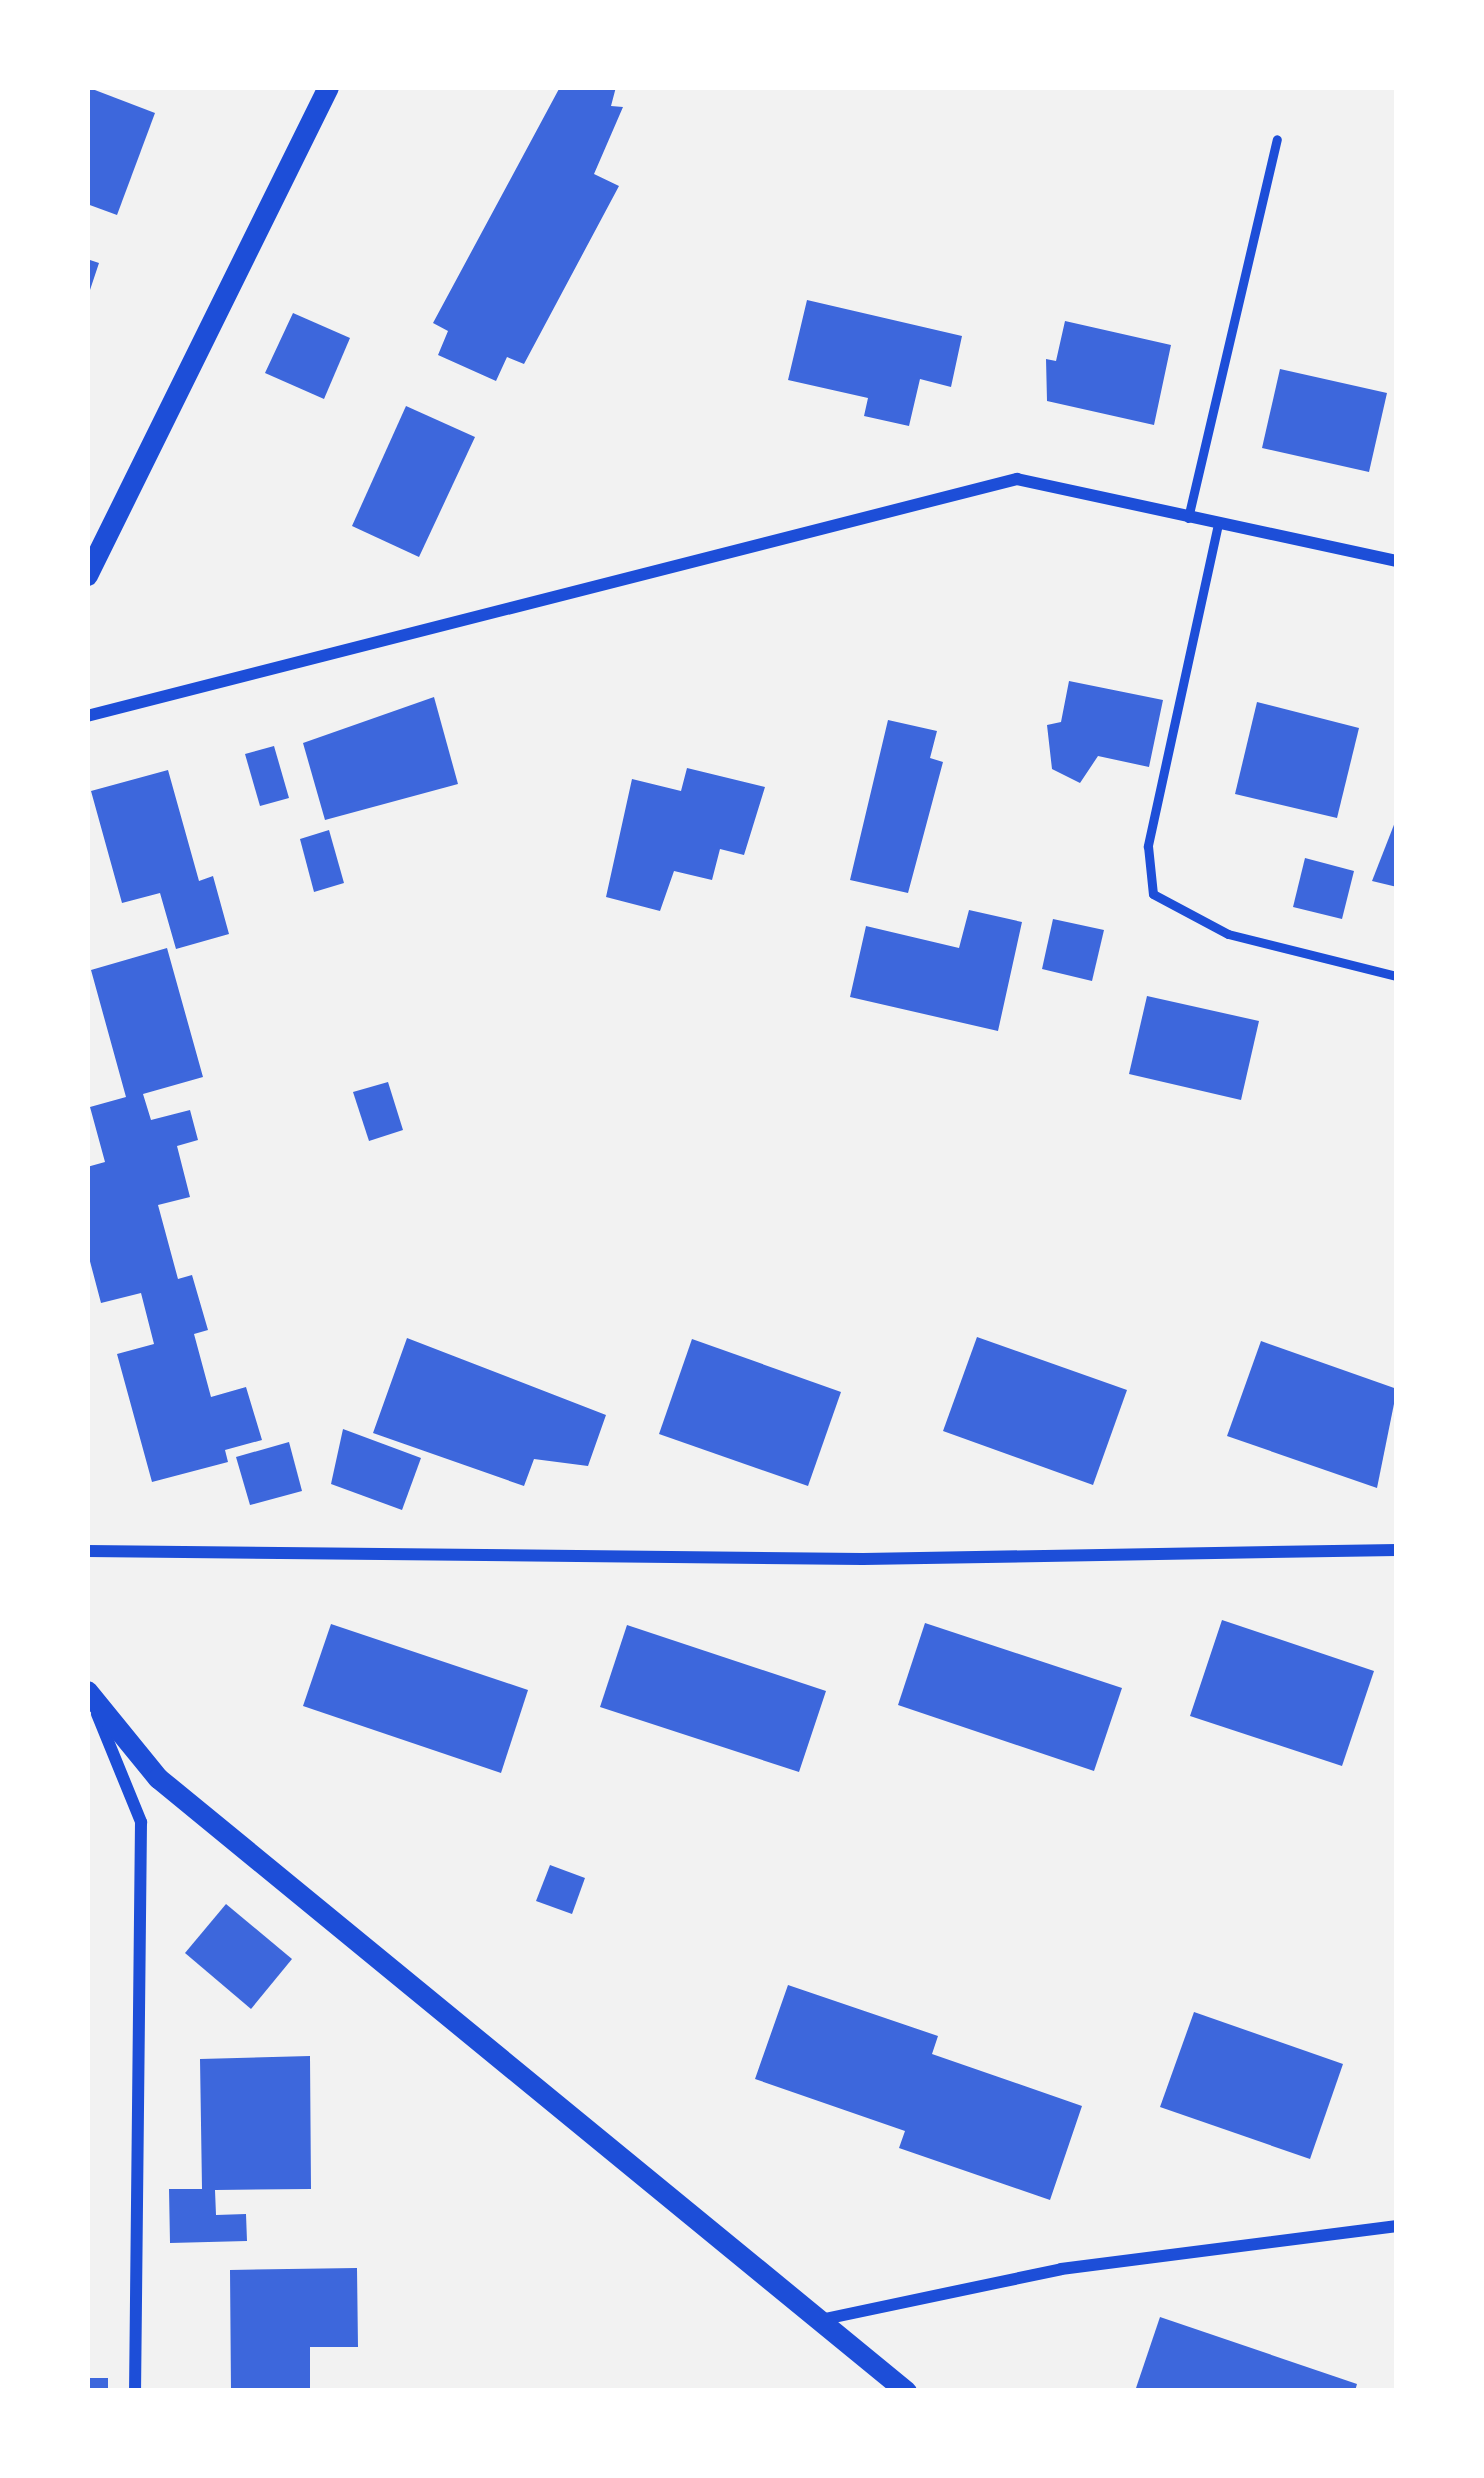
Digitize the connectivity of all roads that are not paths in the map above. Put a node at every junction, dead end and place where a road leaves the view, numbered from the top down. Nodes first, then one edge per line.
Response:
1 (328, 87) edge
2 (1277, 139) dead end
3 (1188, 518) junction
4 (1218, 524) junction
5 (1397, 561) edge
6 (87, 575) edge
7 (87, 716) edge
8 (1397, 976) edge
9 (87, 1550) edge
10 (1397, 1550) edge
11 (87, 1691) edge
12 (1397, 2226) edge
13 (819, 2320) junction
14 (135, 2391) edge
15 (906, 2391) edge

1 - 6 street
2 - 3 lane
3 - 4 street
3 - 7 street
4 - 5 street
4 - 8 lane
9 - 10 street
11 - 13 street
11 - 14 street
12 - 13 street
13 - 15 street

